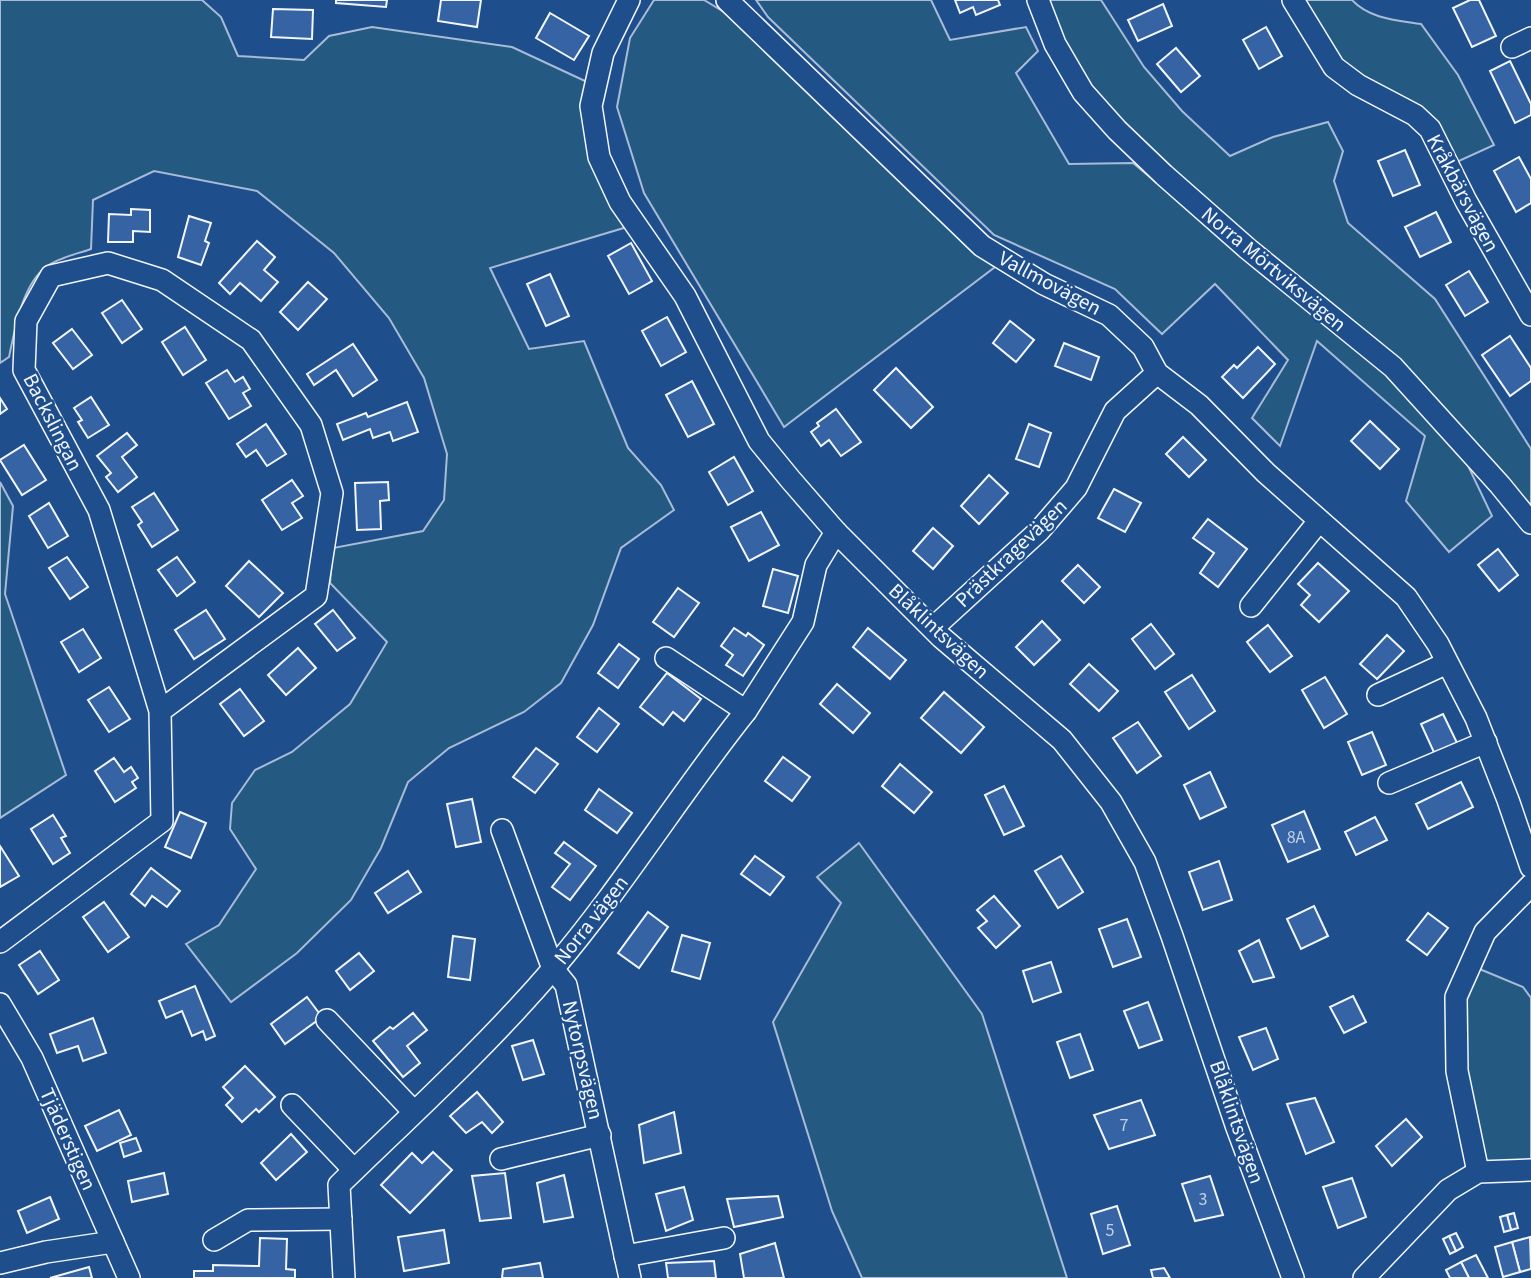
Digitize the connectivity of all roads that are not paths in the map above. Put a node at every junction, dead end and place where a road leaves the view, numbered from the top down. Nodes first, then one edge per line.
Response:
1 (727, 0) edge
2 (1038, 0) edge
3 (1293, 0) edge
4 (622, 3) edge
5 (1531, 315) edge
6 (1157, 373) junction
7 (1319, 521) junction
8 (1531, 523) edge
9 (836, 532) junction
10 (1251, 606) dead end
11 (933, 628) junction
12 (666, 658) dead end
13 (1447, 663) junction
14 (1378, 695) dead end
15 (746, 710) junction
16 (160, 711) junction
17 (1486, 742) junction
18 (1389, 783) dead end
19 (502, 830) dead end
20 (1531, 867) edge
21 (1531, 885) edge
22 (0, 942) edge
23 (553, 969) junction
24 (0, 1004) edge
25 (327, 1020) dead end
26 (292, 1105) dead end
27 (414, 1112) junction
28 (600, 1135) junction
29 (501, 1159) dead end
30 (354, 1170) junction
31 (1531, 1170) edge
32 (1478, 1171) junction
33 (341, 1219) junction
34 (724, 1238) dead end
35 (214, 1240) dead end
36 (113, 1242) junction
37 (625, 1256) junction
38 (0, 1263) edge
39 (129, 1278) edge
40 (344, 1278) edge
41 (630, 1278) edge
42 (1293, 1278) edge
43 (1364, 1278) edge

1 - 6 street, Vallmovägen
2 - 8 street, Norra Mörtviksvägen
3 - 5 street, Kråkbärsvägen
4 - 9 street, Blåklintsvägen
6 - 7 street, Vallmovägen
6 - 11 street, Prästkragevägen
7 - 10 street
7 - 13 street, Vallmovägen
9 - 11 street, Blåklintsvägen
9 - 15 street, Norra vägen
11 - 42 street, Blåklintsvägen
12 - 15 street
13 - 14 street
13 - 17 street, Vallmovägen
15 - 23 street, Norra vägen
16 - 16 street, Backslingan
16 - 22 street, Backslingan
17 - 18 street
17 - 20 street, Vallmovägen
19 - 23 street, Nytorpsvägen
21 - 32 street
23 - 27 street, Norra vägen
23 - 28 street, Nytorpsvägen
24 - 36 street, Tjäderstigen
25 - 27 street
26 - 30 street
27 - 30 street, Norra vägen
28 - 29 street, Nytorpsvägen
28 - 37 street, Nytorpsvägen
30 - 33 street, Norra vägen
31 - 32 street
32 - 43 street
33 - 35 street
33 - 40 street, Norra vägen
34 - 37 street
36 - 38 street
36 - 39 street, Tjäderstigen
37 - 41 street, Nytorpsvägen

